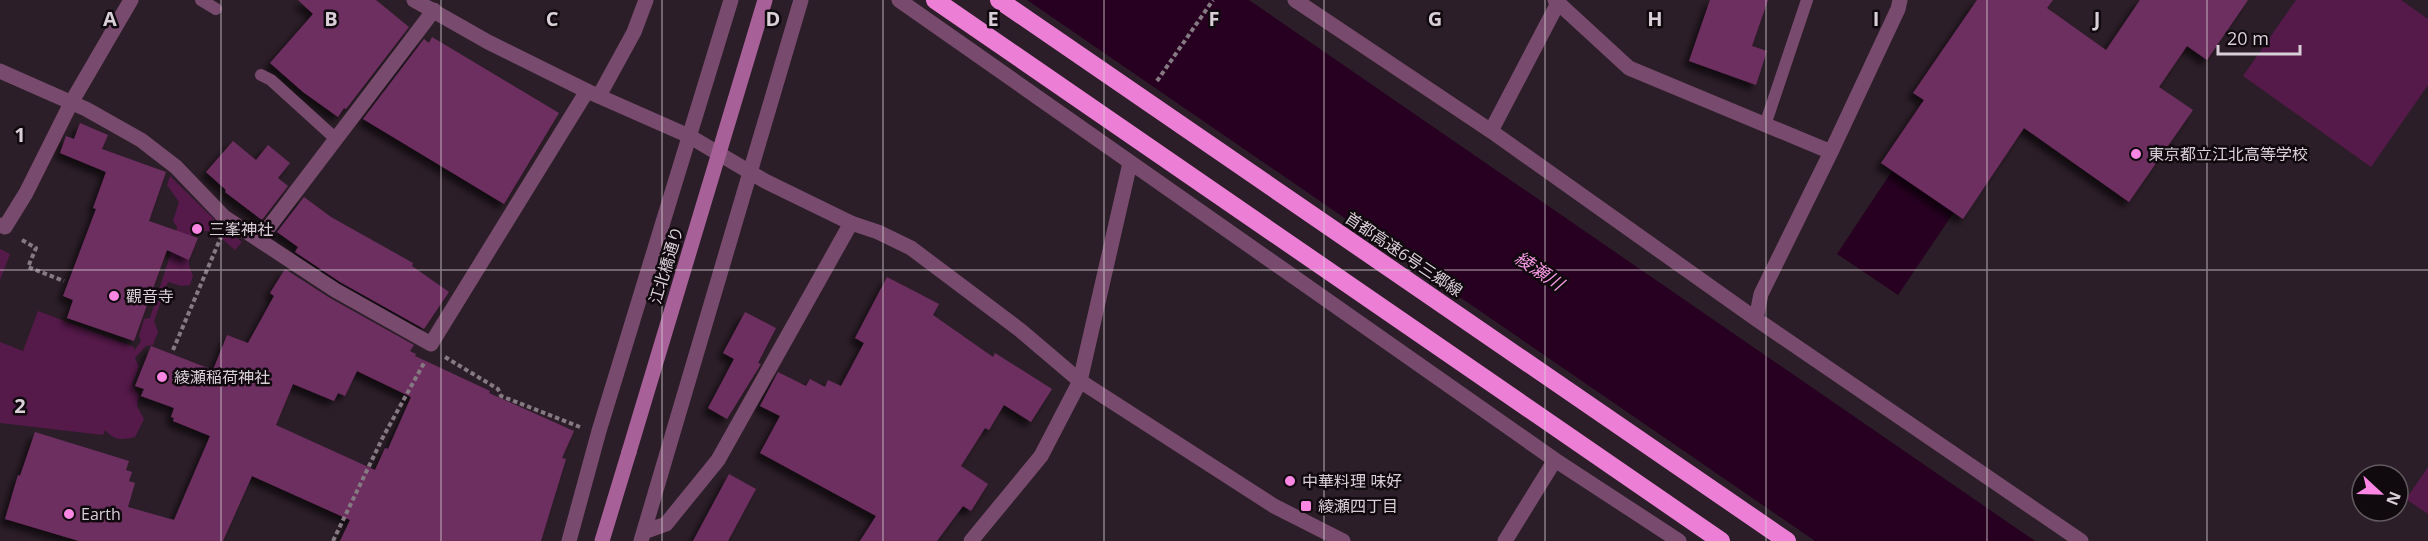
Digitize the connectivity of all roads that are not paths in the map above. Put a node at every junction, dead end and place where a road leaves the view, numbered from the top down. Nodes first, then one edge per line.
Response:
1 (132, 0) edge
2 (201, 0) edge
3 (414, 0) edge
4 (646, 0) edge
5 (731, 0) edge
6 (765, 0) edge
7 (801, 0) edge
8 (899, 0) edge
9 (935, 0) edge
10 (999, 0) edge
11 (1295, 0) edge
12 (1807, 0) edge
13 (1900, 0) edge
14 (1557, 2) edge
15 (216, 9) dead end
16 (435, 10) junction
17 (0, 71) edge
18 (261, 75) dead end
19 (593, 94) junction
20 (71, 104) junction
21 (1765, 125) junction
22 (1491, 131) junction
23 (688, 136) junction
24 (336, 139) junction
25 (1832, 152) junction
26 (1130, 163) junction
27 (750, 173) junction
28 (851, 224) junction
29 (2, 226) edge
30 (259, 240) junction
31 (1756, 320) junction
32 (1080, 381) junction
33 (1555, 460) junction
34 (642, 536) edge
35 (569, 541) edge
36 (602, 541) edge
37 (971, 541) edge
38 (1342, 541) edge
39 (1505, 541) edge
40 (1680, 541) edge
41 (1721, 541) edge
42 (1787, 541) edge
43 (2081, 541) edge

1 - 20 street
2 - 15 lane
3 - 16 street
4 - 19 street
5 - 23 street
6 - 36 main road, 江北橋通り, bridge
7 - 27 street
8 - 26 street
9 - 41 highway, bridge
10 - 42 highway, 首都高速6号三郷線, bridge
11 - 22 street
12 - 21 lane
13 - 25 street
14 - 21 street
14 - 22 street
16 - 19 street
16 - 24 street
17 - 20 street
18 - 24 lane
19 - 23 street
19 - 30 street
20 - 29 street
20 - 30 street
21 - 25 street
22 - 31 street
23 - 27 street
23 - 35 street
24 - 30 street
25 - 31 street
26 - 32 street
26 - 33 street
27 - 28 street
27 - 34 street
28 - 32 street
28 - 34 street
31 - 43 street
32 - 37 street
32 - 38 street
33 - 39 street
33 - 40 street

